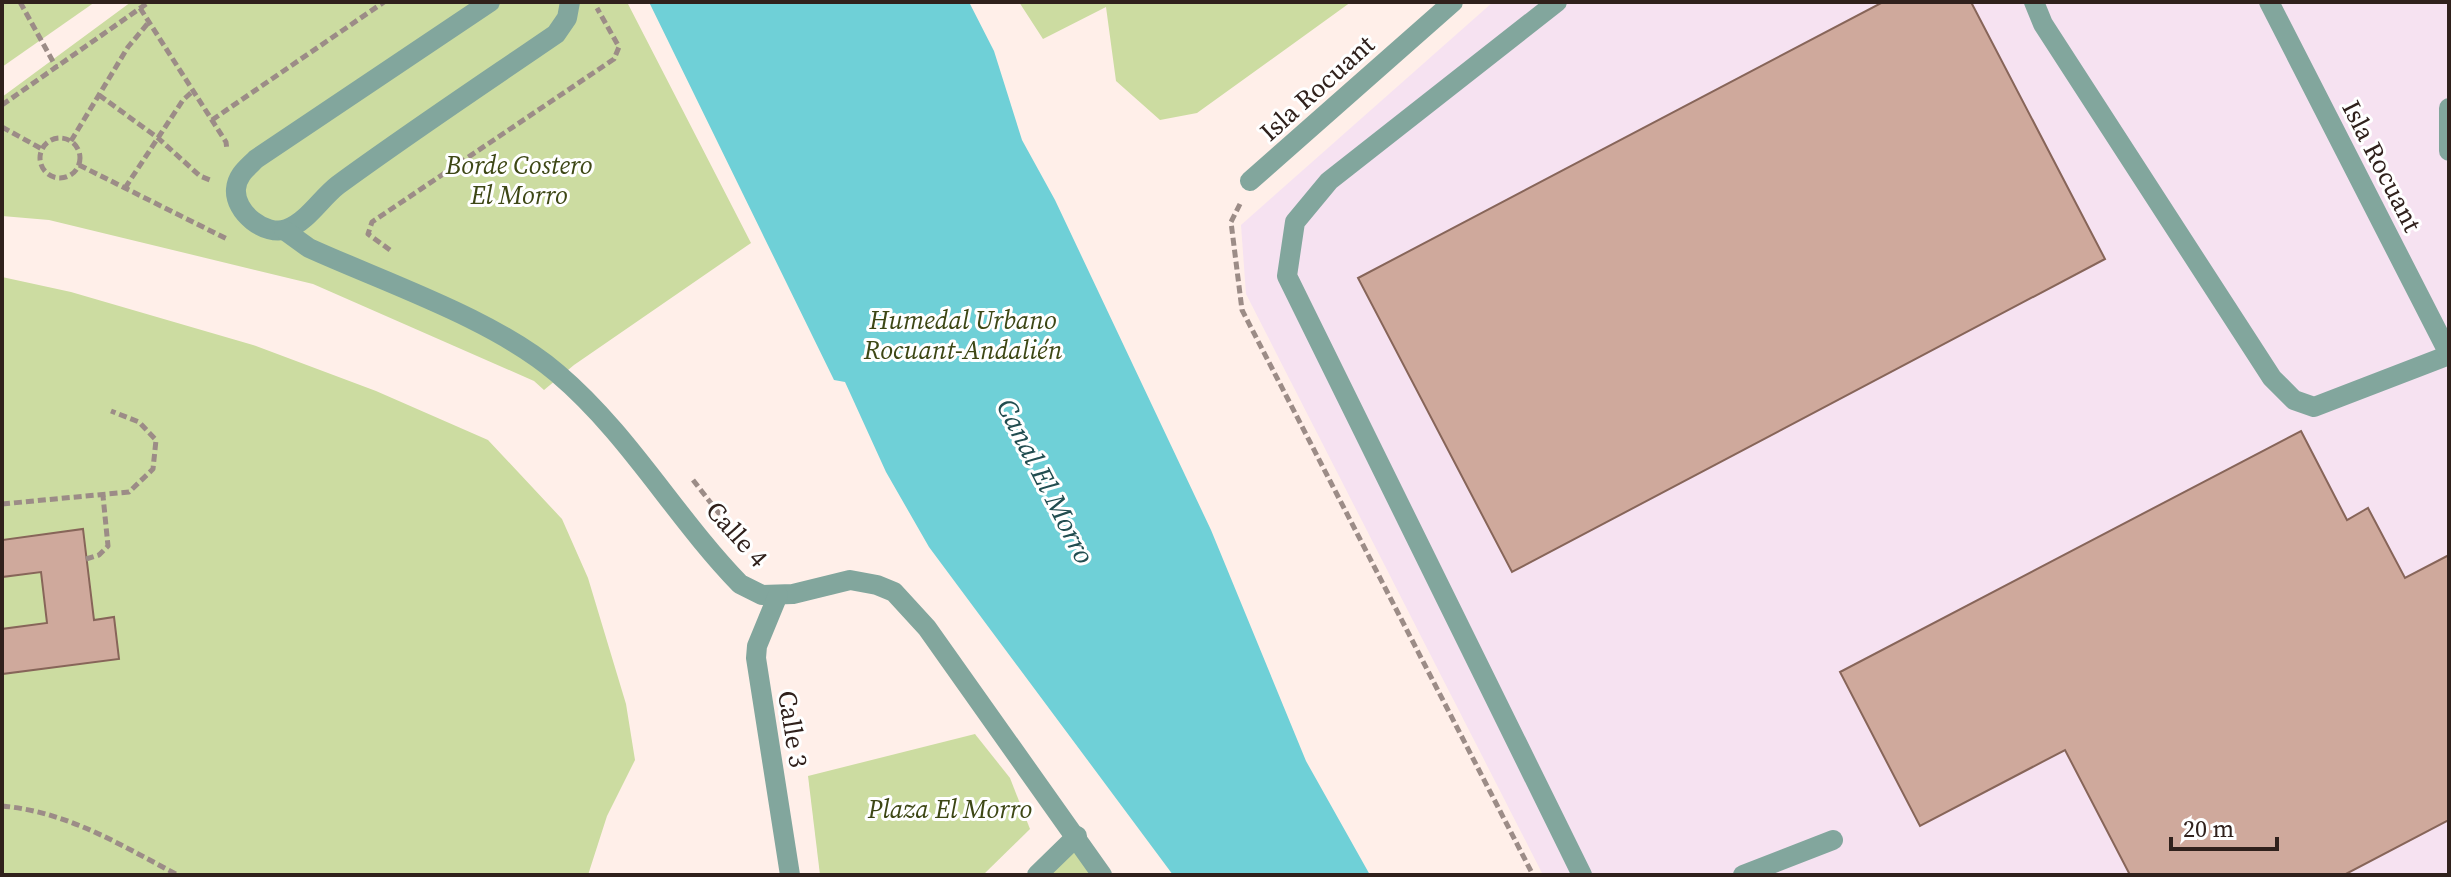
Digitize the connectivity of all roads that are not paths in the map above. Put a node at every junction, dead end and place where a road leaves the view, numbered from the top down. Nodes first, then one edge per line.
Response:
1 (490, 2) edge
2 (570, 2) edge
3 (1453, 2) edge
4 (1557, 2) edge
5 (2034, 2) edge
6 (2269, 2) edge
7 (2449, 108) edge
8 (2449, 151) edge
9 (1250, 181) road end
10 (284, 230) junction
11 (2449, 354) edge
12 (778, 595) junction
13 (1077, 836) junction
14 (1833, 840) dead end
15 (790, 875) edge
16 (1037, 875) edge
17 (1102, 875) edge
18 (1582, 875) edge
19 (1743, 875) edge

1 - 10 street, Calle 4
2 - 10 street
3 - 9 street, Isla Rocuant
4 - 18 street
5 - 11 street
6 - 11 street, Isla Rocuant
7 - 8 street
10 - 12 street, Calle 4
12 - 13 street, Calle 4
12 - 15 street, Calle 3
13 - 16 street
13 - 17 street, Calle 4
14 - 19 street

